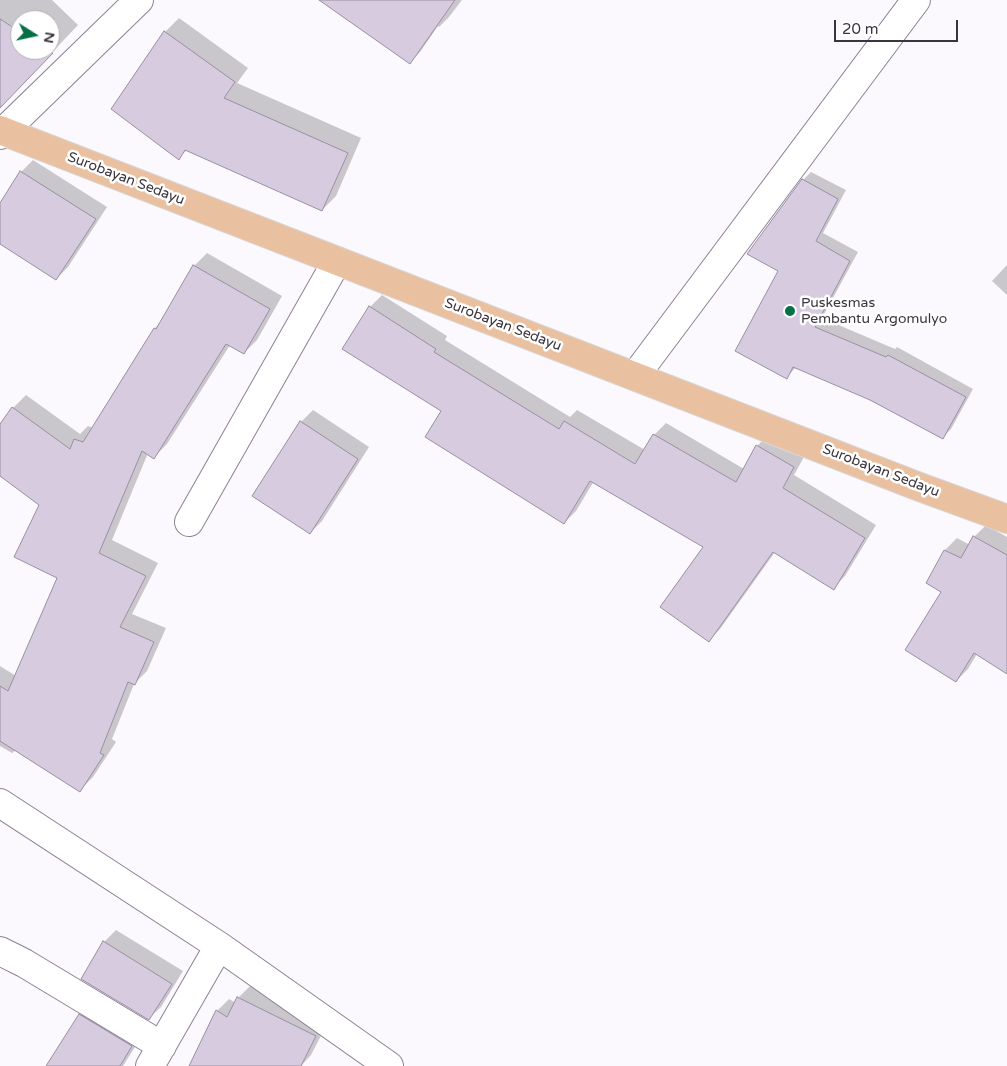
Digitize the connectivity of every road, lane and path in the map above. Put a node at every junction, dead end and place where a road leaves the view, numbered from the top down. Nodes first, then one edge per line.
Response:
1 (139, 0) edge
2 (916, 0) edge
3 (1, 132) edge
4 (337, 261) junction
5 (635, 376) junction
6 (1007, 519) edge
7 (189, 522) dead end
8 (0, 803) edge
9 (219, 946) junction
10 (0, 951) edge
11 (156, 1056) edge
12 (388, 1066) edge

1 - 3 street
2 - 5 street
3 - 4 main road, Surobayan Sedayu
4 - 5 main road, Surobayan Sedayu
4 - 7 street
5 - 6 main road, Surobayan Sedayu
8 - 9 street
9 - 11 street
9 - 12 street
10 - 11 street

